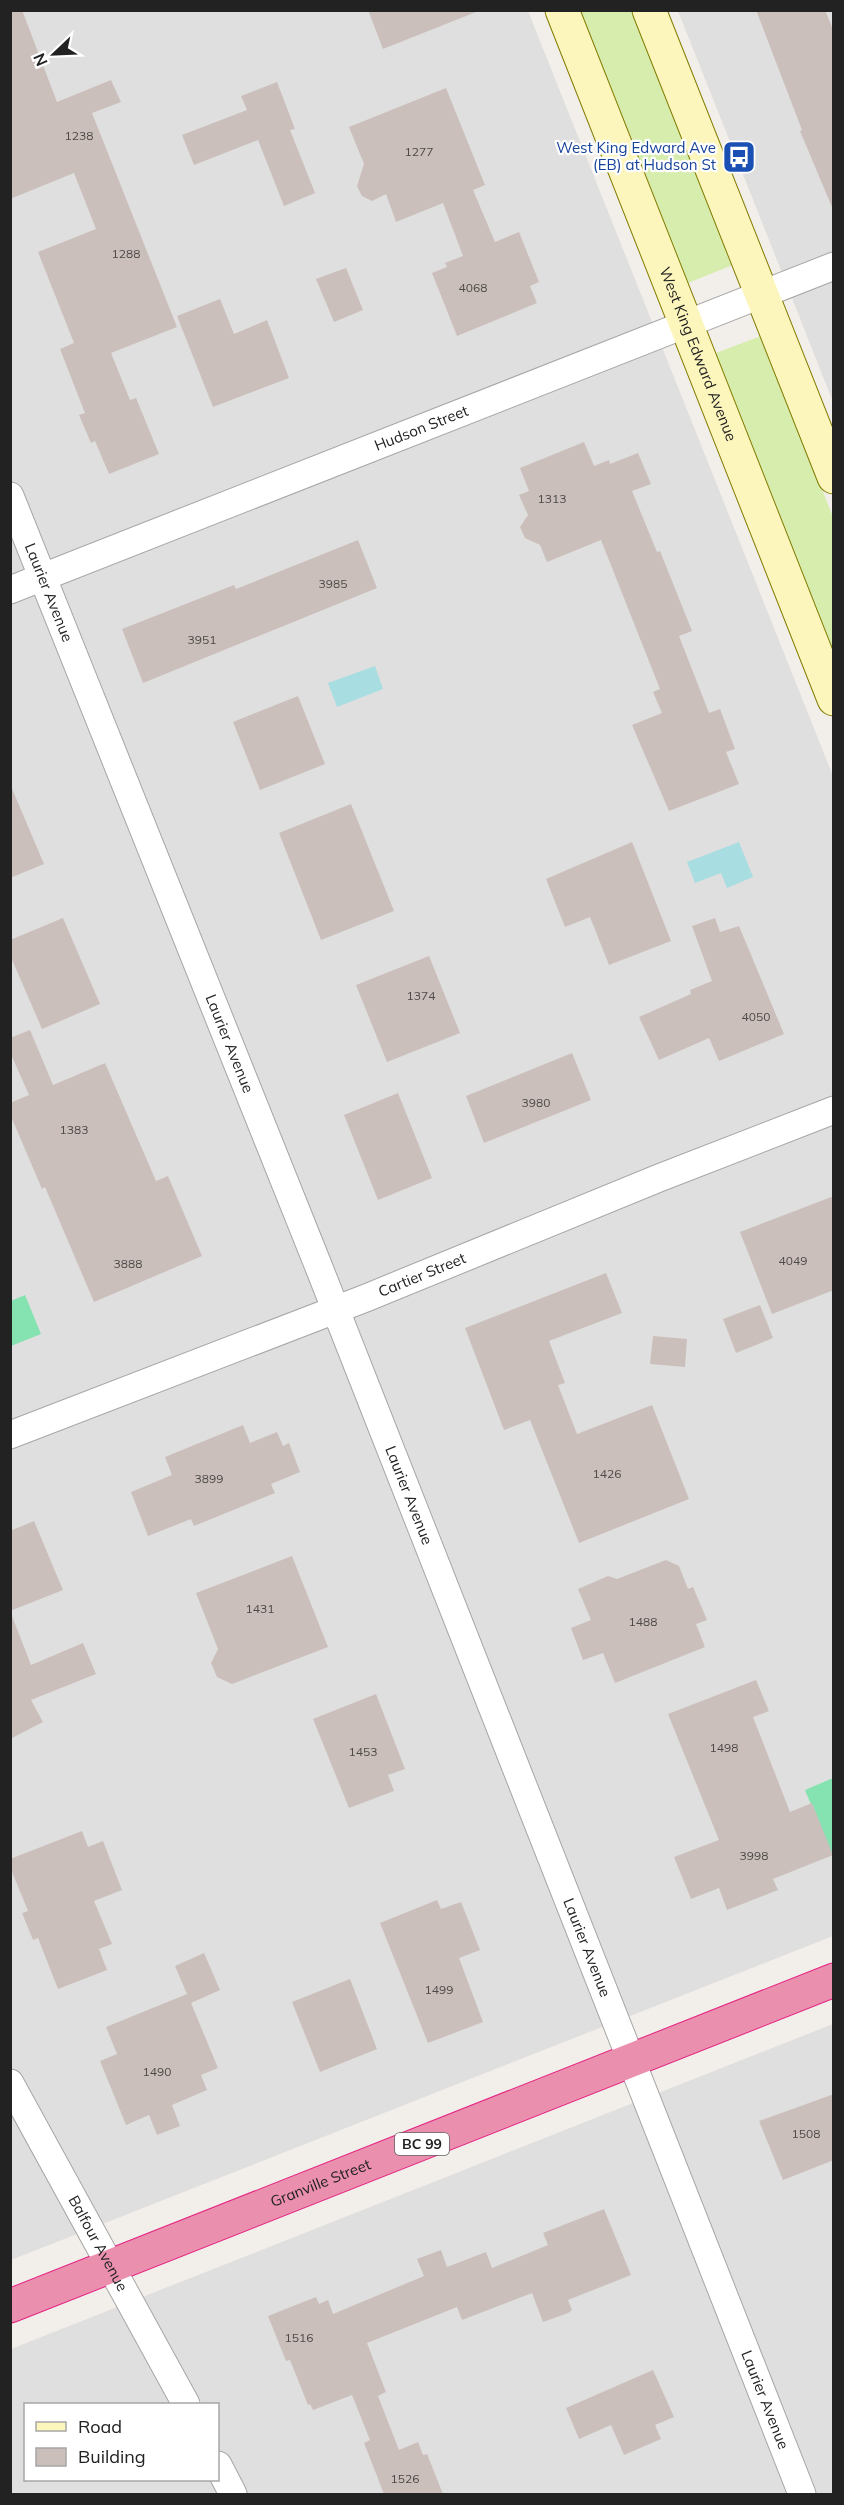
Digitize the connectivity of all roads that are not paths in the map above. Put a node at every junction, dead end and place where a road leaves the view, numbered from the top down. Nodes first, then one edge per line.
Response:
1 (562, 10) edge
2 (649, 10) edge
3 (834, 266) edge
4 (761, 295) junction
5 (686, 325) junction
6 (834, 477) edge
7 (10, 496) edge
8 (43, 577) junction
9 (10, 590) edge
10 (834, 699) edge
11 (834, 1110) edge
12 (335, 1310) junction
13 (10, 1435) edge
14 (834, 1980) edge
15 (630, 2061) junction
16 (10, 2083) edge
17 (112, 2266) junction
18 (10, 2306) edge
19 (185, 2403) edge
20 (219, 2467) edge
21 (233, 2494) edge
22 (802, 2494) edge

1 - 5 main road, West King Edward Avenue
2 - 4 main road
3 - 4 street, Hudson Street
4 - 5 street, Hudson Street
4 - 6 main road
5 - 8 street, Hudson Street
5 - 10 main road, West King Edward Avenue
7 - 8 street, Laurier Avenue
8 - 9 street, Hudson Street
8 - 12 street, Laurier Avenue
11 - 12 street, Cartier Street
12 - 13 street, Cartier Street
12 - 15 street, Laurier Avenue
14 - 15 highway, Granville Street / BC 99
15 - 17 highway, Granville Street / BC 99
15 - 22 street, Laurier Avenue
16 - 17 street, Balfour Avenue
17 - 18 highway, Granville Street / BC 99
17 - 19 street, Balfour Avenue
20 - 21 street

